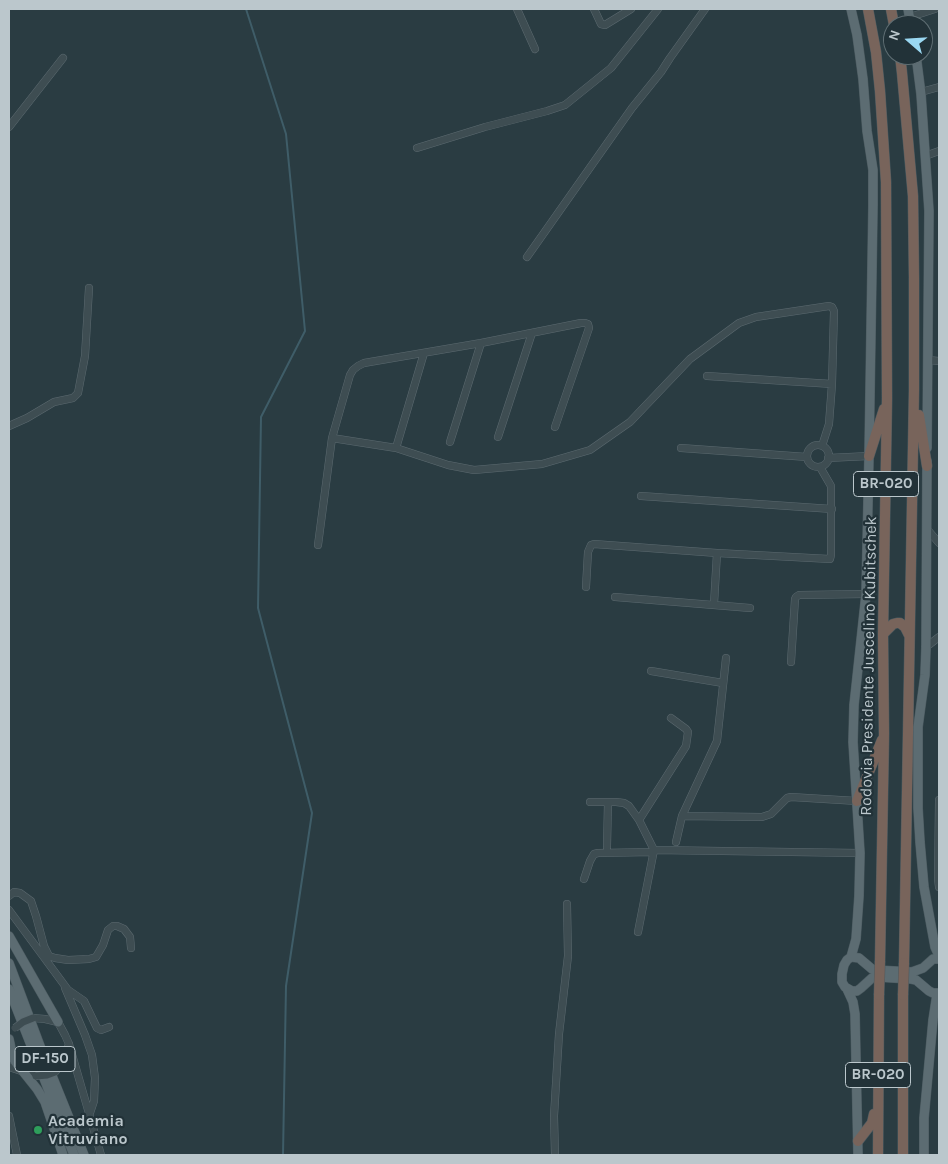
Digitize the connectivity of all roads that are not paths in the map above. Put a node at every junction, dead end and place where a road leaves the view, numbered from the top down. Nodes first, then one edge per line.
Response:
1 (517, 9) edge
2 (594, 9) edge
3 (631, 9) edge
4 (658, 9) edge
5 (705, 9) edge
6 (852, 9) edge
7 (868, 9) edge
8 (935, 9) edge
9 (910, 14) edge
10 (535, 49) dead end
11 (62, 58) dead end
12 (901, 65) edge
13 (917, 65) edge
14 (939, 87) edge
15 (921, 92) junction
16 (9, 127) edge
17 (417, 148) dead end
18 (939, 151) edge
19 (925, 156) junction
20 (527, 257) dead end
21 (89, 288) dead end
22 (532, 333) junction
23 (480, 343) junction
24 (424, 353) junction
25 (928, 360) junction
26 (939, 360) edge
27 (707, 376) dead end
28 (832, 384) junction
29 (914, 390) junction
30 (887, 399) junction
31 (9, 426) edge
32 (555, 427) dead end
33 (498, 437) dead end
34 (332, 438) junction
35 (450, 442) dead end
36 (822, 446) junction
37 (396, 448) junction
38 (681, 448) dead end
39 (870, 456) junction
40 (806, 457) junction
41 (828, 458) junction
42 (927, 466) junction
43 (820, 467) junction
44 (641, 496) dead end
45 (832, 509) junction
46 (926, 528) junction
47 (939, 543) edge
48 (318, 545) dead end
49 (717, 553) junction
50 (586, 587) dead end
51 (866, 594) junction
52 (615, 597) dead end
53 (714, 604) junction
54 (750, 608) dead end
55 (883, 634) junction
56 (909, 635) junction
57 (939, 637) edge
58 (926, 647) junction
59 (726, 658) dead end
60 (791, 662) dead end
61 (651, 671) dead end
62 (723, 683) junction
63 (671, 718) dead end
64 (884, 734) junction
65 (939, 800) edge
66 (857, 801) junction
67 (590, 802) dead end
68 (608, 802) junction
69 (682, 816) junction
70 (639, 820) junction
71 (676, 842) dead end
72 (608, 847) dead end
73 (653, 851) junction
74 (860, 853) junction
75 (584, 879) dead end
76 (939, 887) edge
77 (9, 896) edge
78 (568, 904) dead end
79 (9, 910) edge
80 (638, 932) dead end
81 (9, 936) edge
82 (131, 948) dead end
83 (939, 956) edge
84 (851, 957) junction
85 (939, 959) edge
86 (9, 963) edge
87 (63, 983) junction
88 (9, 988) edge
89 (848, 989) junction
90 (938, 994) edge
91 (58, 1022) junction
92 (109, 1027) dead end
93 (9, 1044) edge
94 (69, 1044) junction
95 (9, 1067) edge
96 (23, 1072) junction
97 (878, 1098) junction
98 (9, 1116) edge
99 (89, 1116) junction
100 (858, 1141) junction
101 (17, 1155) edge
102 (63, 1155) edge
103 (74, 1155) edge
104 (84, 1155) edge
105 (101, 1155) edge
106 (555, 1155) edge
107 (858, 1155) edge
108 (878, 1155) edge
109 (903, 1155) edge
110 (924, 1155) edge

1 - 10 street
2 - 3 street
4 - 17 street
5 - 20 street
6 - 39 main road
7 - 30 highway, Rodovia Presidente Juscelino Kubitschek / BR-020
8 - 9 street
11 - 16 street
12 - 29 highway, BR-020
13 - 15 main road
14 - 15 street
15 - 19 main road
18 - 19 street
19 - 25 main road
21 - 31 street
22 - 23 street
22 - 32 street
22 - 33 street
23 - 24 street
23 - 35 street
24 - 34 street
24 - 37 street
25 - 26 street
25 - 42 main road
27 - 28 street
28 - 36 street
28 - 37 street
29 - 42 highway
29 - 56 highway, BR-020
30 - 39 highway
30 - 55 highway, Rodovia Presidente Juscelino Kubitschek / BR-020
34 - 37 street
34 - 48 street
36 - 40 street
36 - 41 street
38 - 40 street
39 - 41 street
39 - 51 main road
40 - 43 street
41 - 43 street
42 - 46 main road
43 - 45 street
44 - 45 street
45 - 49 street
46 - 47 street
46 - 58 main road
49 - 50 street
49 - 53 street
51 - 60 street
51 - 66 main road
52 - 53 street
53 - 54 street
55 - 56 highway
55 - 64 highway, Rodovia Presidente Juscelino Kubitschek / BR-020
56 - 109 highway, BR-020, bridge
57 - 58 street
58 - 83 main road
59 - 62 street
61 - 62 street
62 - 69 street
63 - 70 street
64 - 66 highway
64 - 97 highway, Rodovia Presidente Juscelino Kubitschek / BR-020, bridge
65 - 76 street
66 - 69 street
66 - 74 main road
67 - 68 street
68 - 70 street
68 - 72 street
69 - 71 street
70 - 73 street
73 - 74 street
73 - 75 street
73 - 80 street
74 - 84 main road
77 - 82 street
78 - 106 street
79 - 87 street
81 - 91 main road
84 - 85 main road
84 - 89 main road
86 - 104 main road, DF-150
87 - 92 street
87 - 99 street
88 - 103 main road, DF-150
89 - 90 main road
89 - 100 main road
90 - 110 main road
91 - 93 street, bridge
91 - 94 street
93 - 96 main road
94 - 96 street, bridge
94 - 99 street
95 - 96 street
96 - 102 main road
97 - 100 highway
97 - 108 highway, BR-020
98 - 101 street
99 - 105 street
100 - 107 main road

